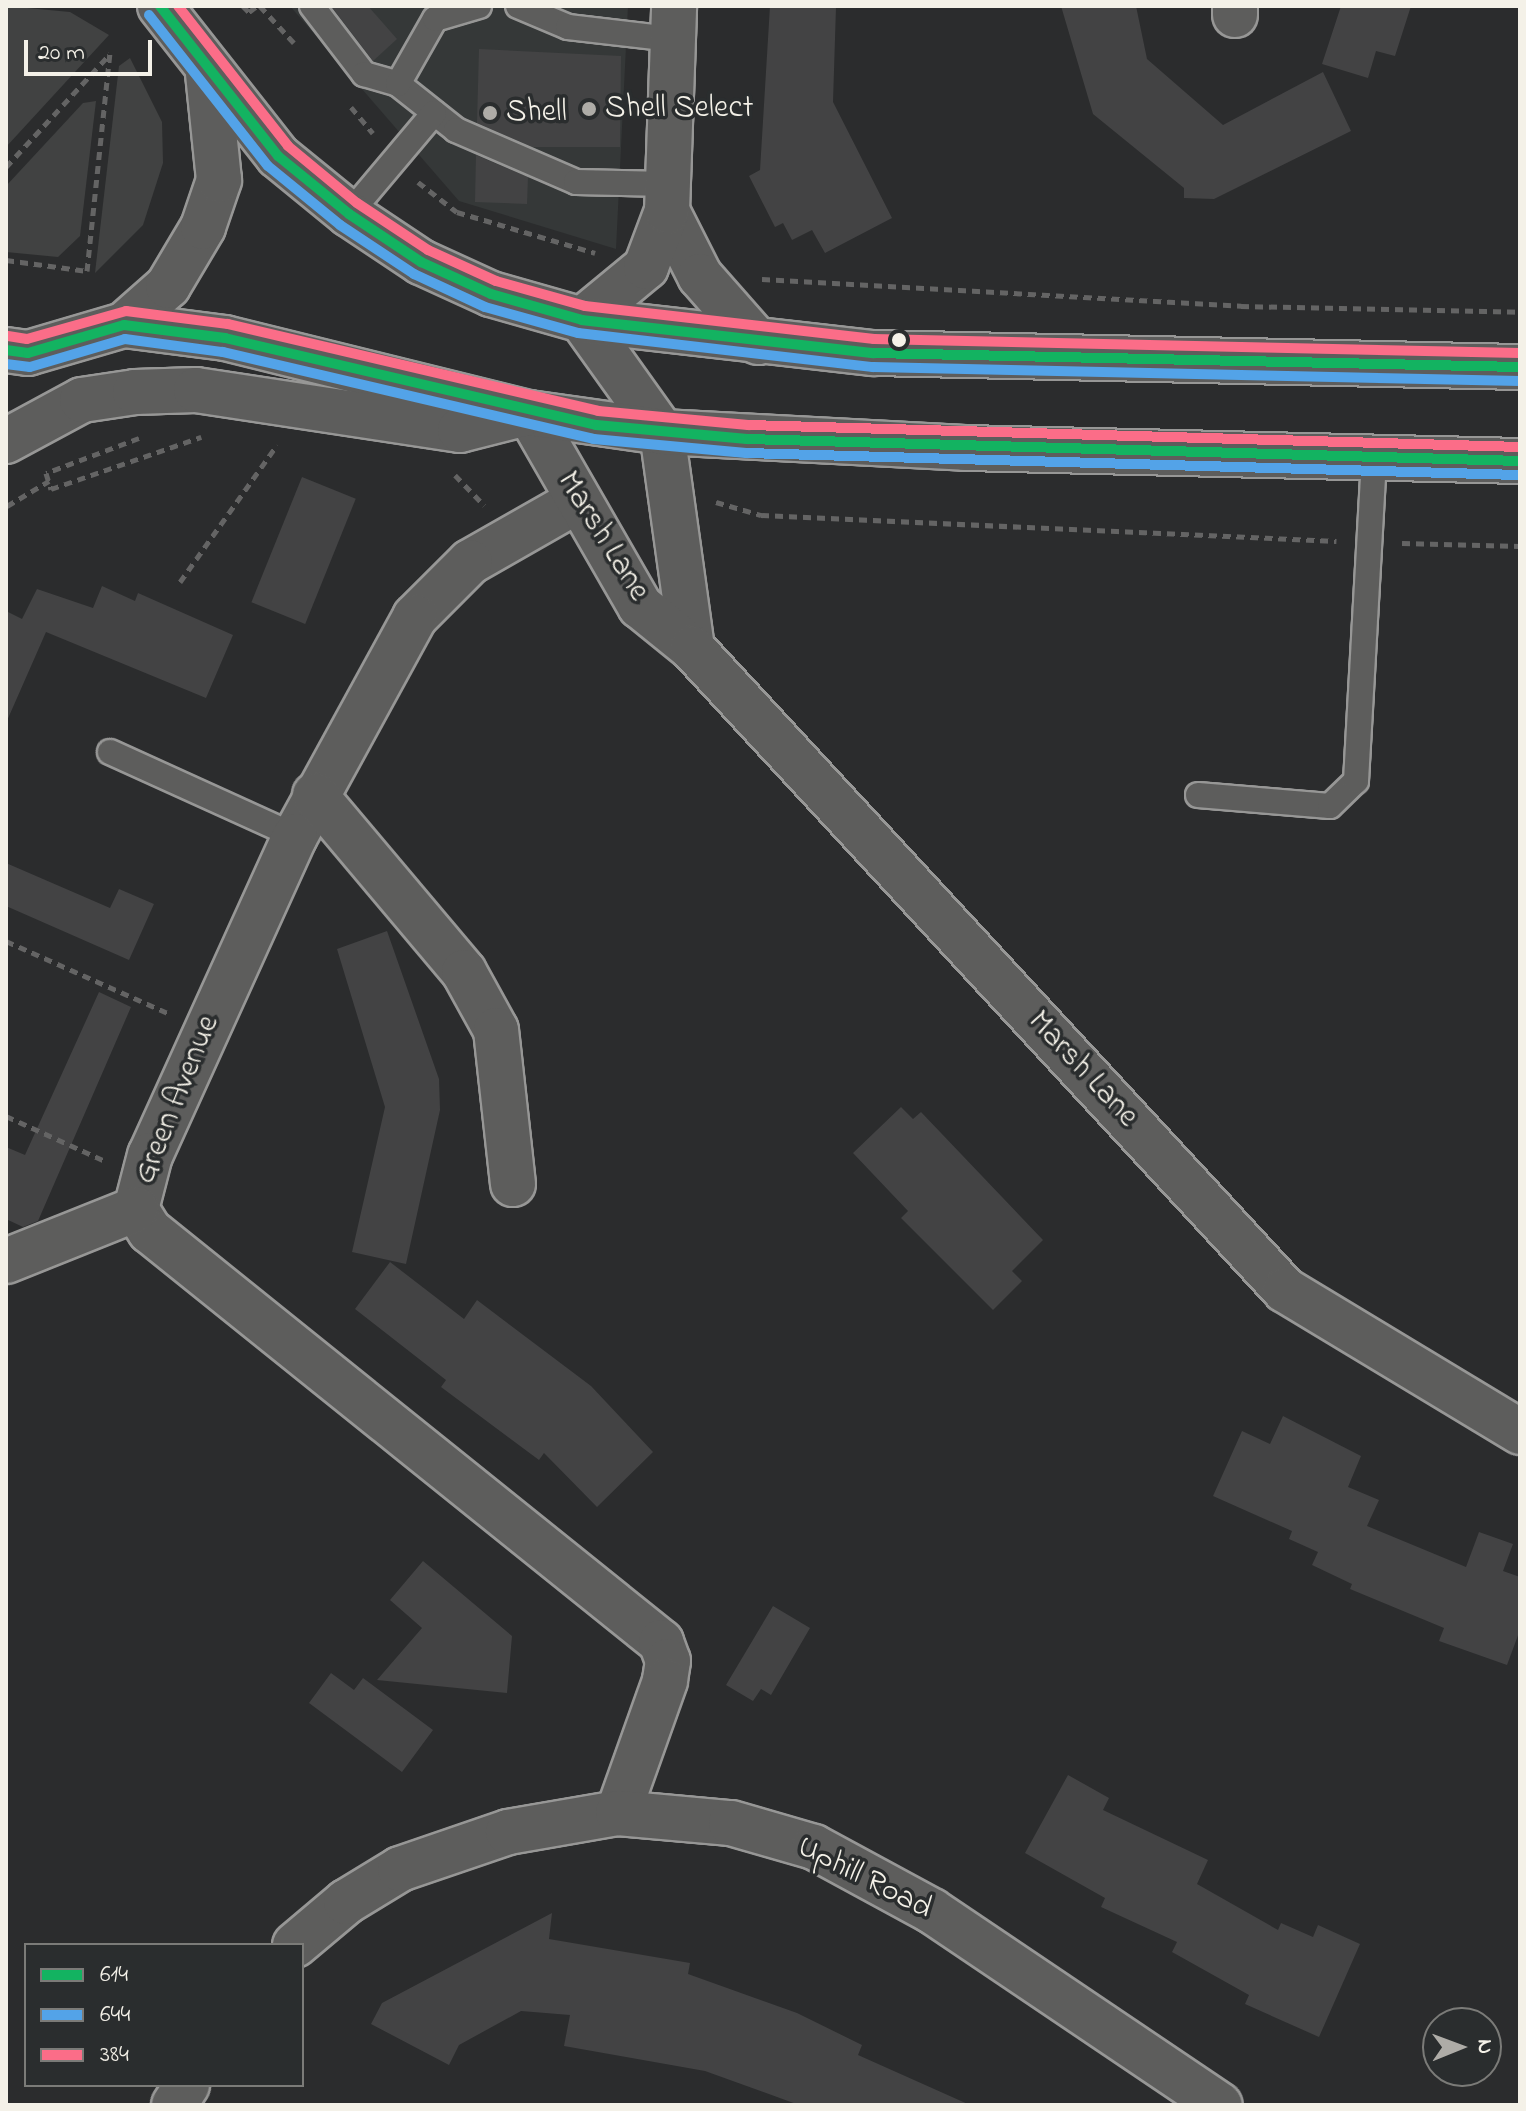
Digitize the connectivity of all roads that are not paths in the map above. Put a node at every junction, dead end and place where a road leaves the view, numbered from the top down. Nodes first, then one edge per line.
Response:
1 (160, 6) edge
2 (312, 6) edge
3 (479, 6) edge
4 (518, 6) edge
5 (673, 22) edge
6 (208, 74) junction
7 (398, 84) junction
8 (434, 113) junction
9 (667, 198) junction
10 (349, 214) junction
11 (582, 320) junction
12 (124, 325) junction
13 (758, 342) junction
14 (13, 359) edge
15 (1520, 367) edge
16 (529, 413) junction
17 (662, 432) junction
18 (6, 441) edge
19 (1374, 457) junction
20 (1520, 461) edge
21 (577, 501) junction
22 (692, 648) junction
23 (110, 752) dead end
24 (315, 795) junction
25 (1198, 795) dead end
26 (295, 836) junction
27 (513, 1184) dead end
28 (140, 1194) junction
29 (6, 1261) edge
30 (1520, 1432) edge
31 (618, 1813) junction
32 (297, 1943) edge
33 (186, 2087) edge
34 (174, 2105) edge
35 (1220, 2105) edge

1 - 6 main road
2 - 7 lane
3 - 7 lane
4 - 5 lane
5 - 9 main road
6 - 10 main road
6 - 12 main road
7 - 8 lane
8 - 9 lane
8 - 10 lane
9 - 11 main road
9 - 13 main road
10 - 11 main road
11 - 13 main road
11 - 17 main road, Marsh Lane
12 - 14 main road
12 - 16 main road
13 - 15 main road
16 - 17 main road
16 - 18 main road
16 - 21 main road, Marsh Lane
17 - 19 main road
17 - 22 main road, Marsh Lane
19 - 20 main road
19 - 25 lane
21 - 22 main road, Marsh Lane
21 - 24 main road, Green Avenue
22 - 30 main road, Marsh Lane
23 - 26 lane
24 - 26 main road, Green Avenue
24 - 27 main road
26 - 28 main road, Green Avenue
28 - 29 main road
28 - 31 main road, Green Avenue
31 - 32 main road, Uphill Road
31 - 35 main road, Uphill Road
33 - 34 main road

